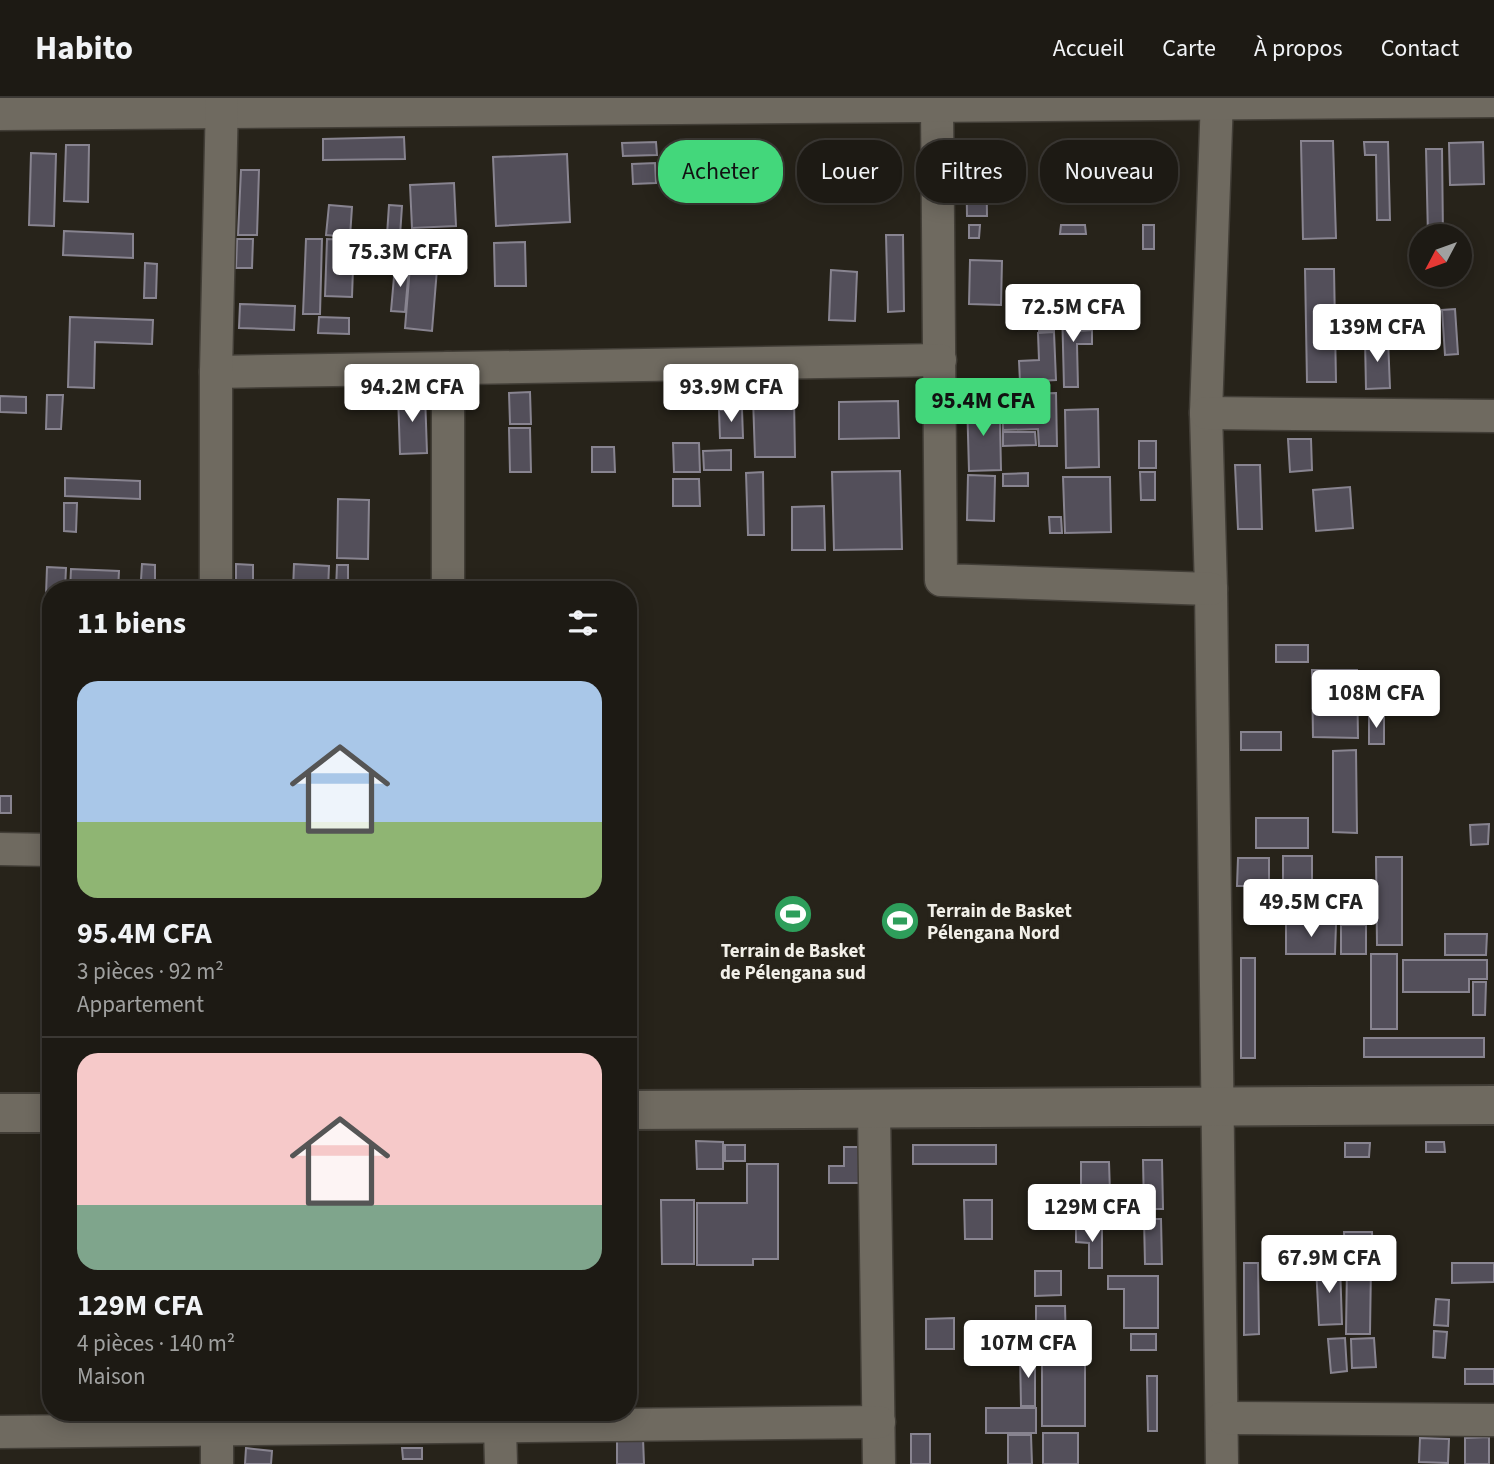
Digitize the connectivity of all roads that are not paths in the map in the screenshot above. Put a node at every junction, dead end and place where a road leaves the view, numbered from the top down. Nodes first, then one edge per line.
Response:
1 (1217, 101) edge
2 (1494, 101) edge
3 (463, 104) edge
4 (222, 105) edge
5 (937, 106) junction
6 (0, 114) edge
7 (940, 360) junction
8 (448, 368) junction
9 (216, 372) junction
10 (1206, 413) junction
11 (1494, 416) edge
12 (216, 581) edge
13 (448, 581) edge
14 (1211, 589) junction
15 (0, 849) edge
16 (42, 850) edge
17 (1494, 1105) edge
18 (1218, 1107) junction
19 (874, 1109) junction
20 (637, 1110) edge
21 (0, 1113) edge
22 (42, 1113) edge
23 (1222, 1418) junction
24 (1494, 1420) edge
25 (217, 1422) edge
26 (878, 1422) junction
27 (500, 1428) junction
28 (0, 1432) edge
29 (217, 1464) edge
30 (501, 1464) edge
31 (879, 1464) edge
32 (1222, 1464) edge

1 - 2 street
1 - 5 street
1 - 10 street
3 - 4 street
3 - 5 street
4 - 6 street
4 - 9 street
5 - 7 street
7 - 8 street
7 - 14 street
8 - 9 street
8 - 13 street
9 - 12 street
10 - 11 street
10 - 14 street
14 - 18 street
15 - 16 street
17 - 18 street
18 - 19 street
18 - 23 street
19 - 20 street
19 - 26 street
21 - 22 street
23 - 24 street
23 - 32 street
25 - 27 street
25 - 28 street
25 - 29 street
26 - 27 street
26 - 31 street
27 - 30 street

